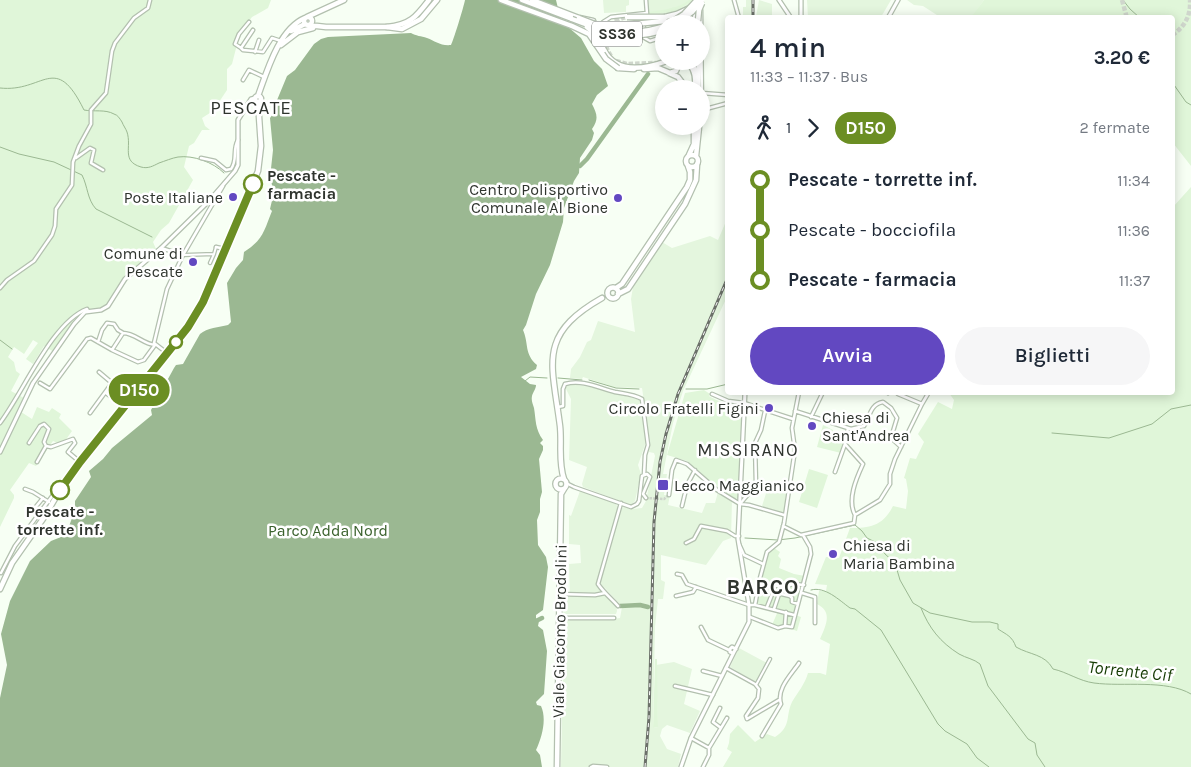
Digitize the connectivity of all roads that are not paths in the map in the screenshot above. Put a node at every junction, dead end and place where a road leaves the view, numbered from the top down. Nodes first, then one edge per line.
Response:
1 (150, 0) edge
2 (344, 0) edge
3 (425, 0) edge
4 (429, 0) edge
5 (437, 0) edge
6 (501, 0) edge
7 (522, 0) edge
8 (532, 0) edge
9 (646, 0) edge
10 (697, 0) edge
11 (703, 0) edge
12 (734, 0) edge
13 (779, 0) edge
14 (801, 0) edge
15 (898, 0) edge
16 (701, 8) dead end
17 (693, 9) junction
18 (647, 13) junction
19 (682, 15) edge
20 (688, 15) edge
21 (693, 15) edge
22 (699, 15) edge
23 (738, 15) edge
24 (789, 15) edge
25 (801, 15) edge
26 (890, 15) edge
27 (627, 17) tunnel mouth
28 (579, 18) junction
29 (572, 19) junction
30 (308, 21) junction
31 (249, 22) dead end
32 (603, 22) dead end
33 (655, 24) edge
34 (387, 26) junction
35 (318, 27) junction
36 (655, 28) edge
37 (643, 29) dead end
38 (253, 30) dead end
39 (597, 31) dead end
40 (655, 32) edge
41 (643, 37) dead end
42 (655, 39) edge
43 (259, 40) dead end
44 (589, 40) dead end
45 (281, 41) junction
46 (241, 48) junction
47 (277, 50) junction
48 (255, 52) junction
49 (655, 65) edge
50 (619, 66) junction
51 (676, 70) edge
52 (668, 72) junction
53 (265, 77) junction
54 (243, 80) dead end
55 (680, 80) edge
56 (702, 80) edge
57 (710, 94) edge
58 (725, 95) edge
59 (256, 99) junction
60 (725, 104) edge
61 (710, 108) edge
62 (696, 135) edge
63 (697, 135) edge
64 (238, 140) junction
65 (689, 155) junction
66 (696, 156) junction
67 (201, 158) dead end
68 (74, 160) junction
69 (698, 164) junction
70 (688, 166) junction
71 (103, 170) dead end
72 (223, 185) junction
73 (216, 247) joint
74 (161, 248) junction
75 (225, 249) junction
76 (214, 254) junction
77 (183, 255) junction
78 (210, 264) dead end
79 (0, 288) edge
80 (616, 288) junction
81 (608, 291) junction
82 (618, 294) junction
83 (602, 298) junction
84 (610, 298) junction
85 (88, 311) junction
86 (123, 333) junction
87 (98, 342) junction
88 (156, 345) junction
89 (112, 350) junction
90 (168, 352) junction
91 (99, 372) dead end
92 (36, 379) junction
93 (40, 382) joint
94 (106, 393) junction
95 (712, 394) dead end
96 (745, 395) edge
97 (798, 395) edge
98 (822, 395) edge
99 (900, 395) edge
100 (927, 395) edge
101 (744, 403) junction
102 (922, 404) junction
103 (125, 407) junction
104 (557, 407) junction
105 (765, 411) junction
106 (795, 411) junction
107 (90, 413) dead end
108 (811, 417) junction
109 (793, 419) junction
110 (0, 423) edge
111 (848, 428) junction
112 (29, 443) dead end
113 (845, 444) junction
114 (46, 446) junction
115 (901, 447) junction
116 (0, 452) edge
117 (37, 462) dead end
118 (80, 462) junction
119 (561, 470) junction
120 (695, 470) junction
121 (835, 472) dead end
122 (644, 475) junction
123 (557, 479) junction
124 (565, 484) junction
125 (557, 488) junction
126 (25, 489) dead end
127 (561, 494) junction
128 (53, 495) dead end
129 (669, 495) dead end
130 (43, 498) junction
131 (646, 498) dead end
132 (48, 502) junction
133 (621, 503) junction
134 (740, 504) junction
135 (682, 506) dead end
136 (30, 507) dead end
137 (784, 515) junction
138 (855, 516) junction
139 (36, 518) junction
140 (41, 522) junction
141 (783, 526) junction
142 (739, 536) junction
143 (804, 536) junction
144 (20, 540) junction
145 (686, 543) dead end
146 (738, 543) junction
147 (25, 544) junction
148 (763, 564) junction
149 (1, 573) edge
150 (677, 574) dead end
151 (759, 583) junction
152 (804, 585) junction
153 (696, 587) junction
154 (0, 588) edge
155 (604, 593) junction
156 (802, 593) junction
157 (559, 594) junction
158 (780, 594) junction
159 (676, 596) dead end
160 (755, 604) junction
161 (799, 604) junction
162 (749, 605) junction
163 (618, 606) dead end
164 (767, 607) junction
165 (774, 609) junction
166 (786, 612) junction
167 (794, 614) junction
168 (750, 617) junction
169 (560, 618) junction
170 (614, 618) dead end
171 (815, 623) dead end
172 (785, 626) junction
173 (701, 627) dead end
174 (731, 650) junction
175 (770, 659) dead end
176 (799, 663) dead end
177 (726, 668) junction
178 (703, 671) dead end
179 (722, 676) junction
180 (756, 685) junction
181 (675, 686) dead end
182 (713, 695) junction
183 (780, 700) junction
184 (720, 708) dead end
185 (727, 718) dead end
186 (721, 728) junction
187 (762, 736) dead end
188 (691, 738) junction
189 (709, 748) junction
190 (557, 767) edge
191 (591, 767) edge
192 (607, 767) edge
193 (681, 767) edge
194 (703, 767) edge

1 - 68 street
2 - 30 main road
3 - 34 main road
4 - 34 main road
5 - 34 main road
6 - 50 main road, bridge
7 - 29 main road, SS36
8 - 28 main road, SS36
9 - 18 street
10 - 17 main road, SS36, bridge
11 - 20 main road, bridge
11 - 22 main road, bridge
12 - 23 street
13 - 24 main road
14 - 25 main road
15 - 26 main road
16 - 56 street
17 - 19 main road, SS36, bridge
17 - 21 main road
17 - 27 main road, bridge
18 - 32 street
18 - 37 street
28 - 33 main road, bridge
28 - 36 main road, SS36, bridge
29 - 40 main road, SS36, bridge
29 - 50 main road, bridge
30 - 34 main road
30 - 35 main road
30 - 45 main road
30 - 47 main road
31 - 46 street
34 - 35 main road
35 - 47 main road
38 - 46 street
39 - 44 street
41 - 42 street
43 - 48 street
45 - 47 main road
45 - 48 street
46 - 48 street
47 - 53 main road
49 - 50 main road
50 - 52 main road
51 - 52 main road
52 - 55 main road
53 - 54 street
53 - 59 main road
57 - 58 street
59 - 64 main road
59 - 75 main road
60 - 61 street
62 - 65 main road
63 - 66 main road
64 - 67 street
64 - 72 main road
65 - 66 main road
65 - 70 main road
66 - 69 main road
68 - 71 street
68 - 79 street
69 - 70 main road
69 - 82 main road
70 - 80 main road
72 - 74 main road
72 - 77 street
73 - 75 street
73 - 76 street
74 - 77 street
74 - 85 main road
75 - 90 main road
76 - 77 street
76 - 78 street
77 - 88 street
80 - 81 main road
80 - 82 main road
81 - 83 main road
81 - 84 main road
82 - 84 main road
83 - 84 main road
83 - 104 main road
85 - 92 main road
85 - 110 street
86 - 87 street
86 - 88 street
86 - 89 street
87 - 89 street
87 - 93 street
88 - 89 street
88 - 90 street
90 - 103 main road
91 - 94 street
92 - 93 street
92 - 116 main road
94 - 103 street
94 - 107 street
95 - 101 street
96 - 101 main road
97 - 106 street
98 - 108 street
99 - 102 street
100 - 102 street
101 - 105 street
101 - 134 main road
102 - 115 street
103 - 118 main road
104 - 119 main road
104 - 122 street
105 - 109 street
105 - 134 street
106 - 108 street
106 - 109 street
108 - 111 street
109 - 137 street
111 - 113 street
111 - 115 street
112 - 114 street
113 - 121 street
113 - 138 street
114 - 117 street
114 - 118 street
115 - 138 street
118 - 140 main road
119 - 123 main road
119 - 124 main road
120 - 129 street
120 - 134 street
120 - 135 street
122 - 131 street
122 - 133 street
123 - 124 main road
123 - 125 main road
124 - 125 main road
124 - 127 main road, Viale Giacomo Brodolini
124 - 133 street
125 - 127 main road
126 - 130 street
127 - 157 main road, Viale Giacomo Brodolini
128 - 132 street
130 - 132 street
130 - 136 street
132 - 139 street
133 - 155 street
134 - 137 street
134 - 142 main road
137 - 141 street
138 - 143 street
139 - 140 street
139 - 144 street
140 - 147 main road
141 - 143 street
141 - 148 street
142 - 145 street
142 - 146 main road
143 - 152 street
144 - 147 street
144 - 149 street
146 - 148 street
146 - 162 main road
147 - 154 main road
148 - 151 street
150 - 153 street
151 - 152 street
151 - 160 street
152 - 156 street
153 - 159 street
153 - 162 street
155 - 157 street
155 - 163 street
156 - 161 street
156 - 171 street
157 - 169 main road, Viale Giacomo Brodolini
158 - 161 street
158 - 164 street
158 - 165 street
160 - 162 street
160 - 164 street
161 - 167 street
162 - 168 main road
164 - 165 street
165 - 166 street
166 - 167 street
166 - 172 street
167 - 172 street
168 - 172 street
168 - 174 main road
169 - 170 street
169 - 190 main road, Viale Giacomo Brodolini
173 - 174 street
174 - 177 main road
175 - 180 street
176 - 183 street
177 - 179 main road
177 - 180 street
178 - 179 street
179 - 182 main road
180 - 183 street
181 - 182 street
182 - 188 main road
183 - 187 street
184 - 186 street
185 - 186 street
186 - 189 street
188 - 189 street
188 - 193 main road
189 - 194 street
191 - 192 street

